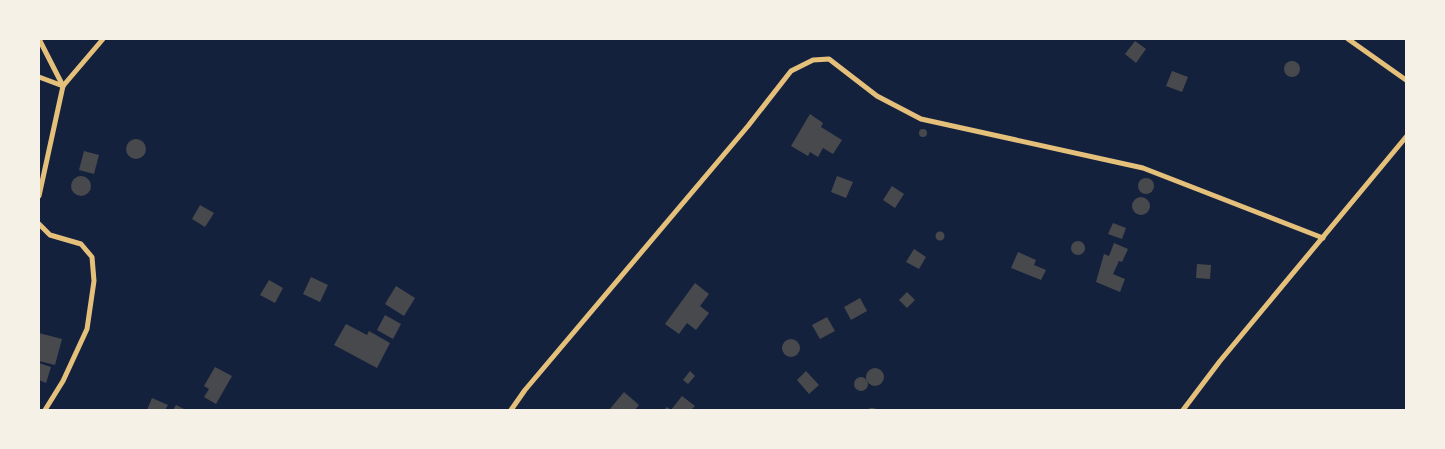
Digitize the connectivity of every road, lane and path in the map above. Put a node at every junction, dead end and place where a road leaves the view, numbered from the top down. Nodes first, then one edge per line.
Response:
1 (39, 39) edge
2 (103, 39) edge
3 (1348, 39) edge
4 (39, 76) edge
5 (1406, 80) edge
6 (63, 86) junction
7 (1406, 136) edge
8 (39, 196) edge
9 (39, 224) edge
10 (1323, 238) junction
11 (45, 410) edge
12 (511, 410) edge
13 (1183, 410) edge

1 - 6 street
2 - 6 street
3 - 5 street
4 - 6 street
6 - 8 street
7 - 10 street
9 - 11 street
10 - 12 street
10 - 13 street

